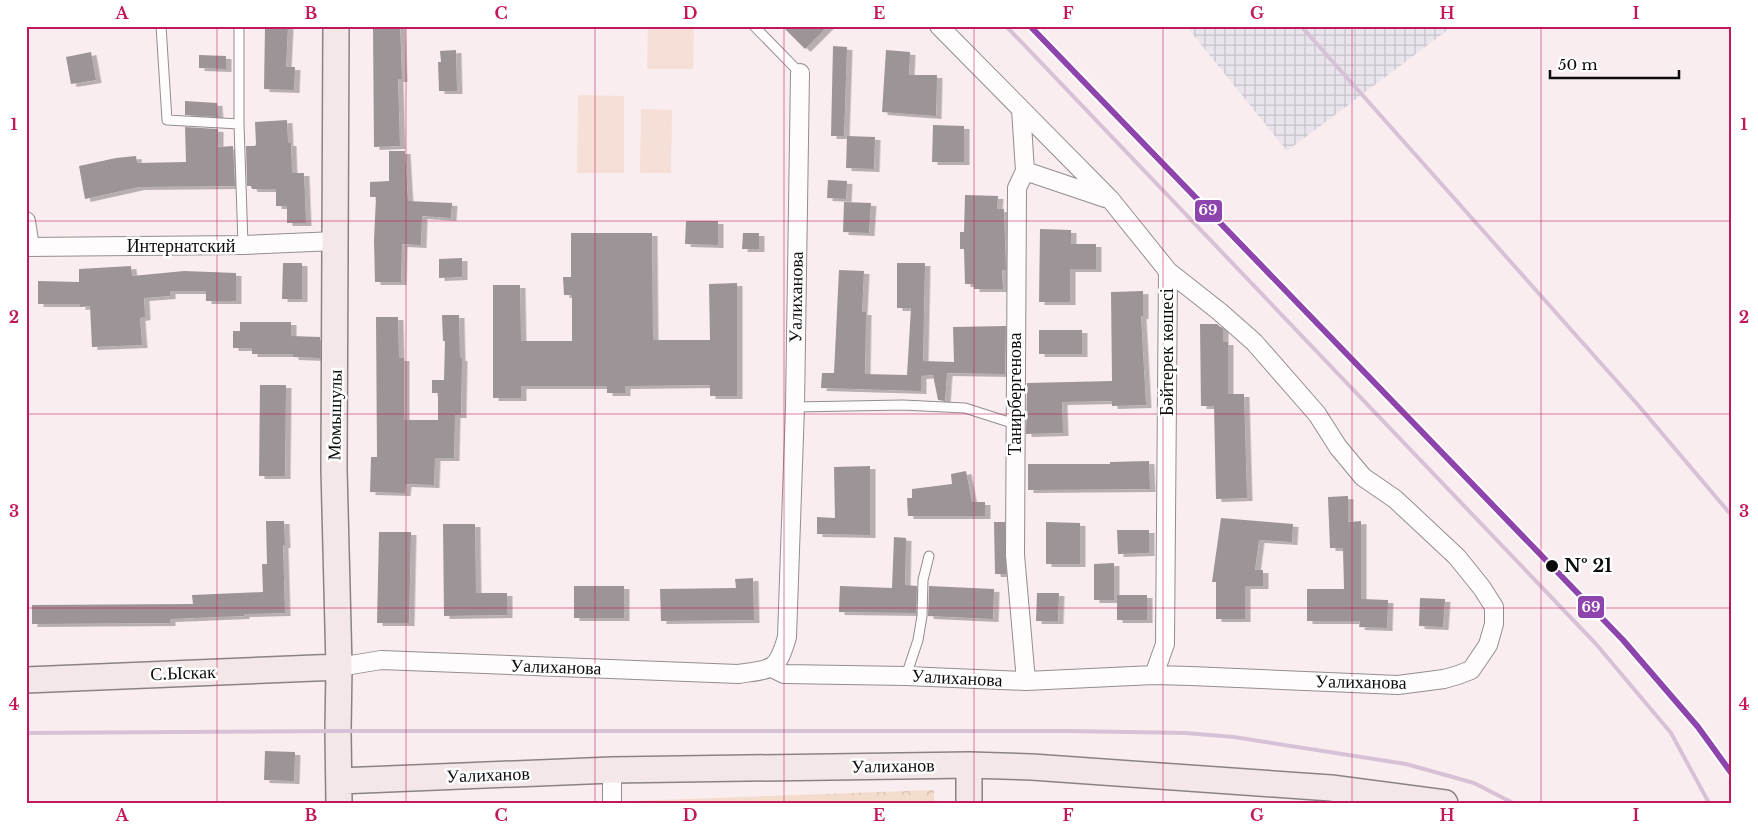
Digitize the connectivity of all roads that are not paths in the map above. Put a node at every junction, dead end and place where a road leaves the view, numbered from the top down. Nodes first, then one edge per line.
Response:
1 (161, 26) edge
2 (239, 26) edge
3 (336, 26) edge
4 (754, 26) edge
5 (939, 26) edge
6 (800, 72) joint
7 (1021, 109) junction
8 (239, 124) junction
9 (1025, 171) junction
10 (1110, 199) junction
11 (26, 221) edge
12 (336, 241) junction
13 (243, 245) junction
14 (28, 247) edge
15 (1168, 271) junction
16 (795, 407) junction
17 (1015, 424) junction
18 (930, 556) dead end
19 (339, 666) junction
20 (772, 668) junction
21 (906, 676) junction
22 (1154, 676) junction
23 (26, 680) edge
24 (1026, 681) junction
25 (968, 765) junction
26 (612, 770) junction
27 (339, 792) edge
28 (612, 803) edge
29 (968, 803) edge
30 (1445, 803) edge

1 - 8 lane
2 - 8 lane
3 - 12 street, Момышулы
4 - 6 lane
5 - 7 street, Бәйтерек көшесі
6 - 16 street, Уалиханова
7 - 9 street, Танирбергенова
7 - 10 street, Бәйтерек көшесі
8 - 13 lane
9 - 10 street
9 - 17 street, Танирбергенова
10 - 15 street, Бәйтерек көшесі
11 - 14 street
12 - 13 street, Интернатский
12 - 19 street, Момышулы
13 - 14 street, Интернатский
15 - 22 street, Бәйтерек көшесі
15 - 22 street, Уалиханова
16 - 17 lane
16 - 20 street, Уалиханова
17 - 24 street, Танирбергенова
18 - 21 lane
19 - 20 street, Уалиханова
19 - 23 street, С.Ыскак
19 - 27 street, Момышулы
20 - 21 street, Уалиханова
21 - 24 street, Уалиханова
22 - 24 street, Уалиханова
25 - 26 street, Уалиханов
25 - 29 street
25 - 30 street, Уалиханов
26 - 27 street, Уалиханов
26 - 28 street

